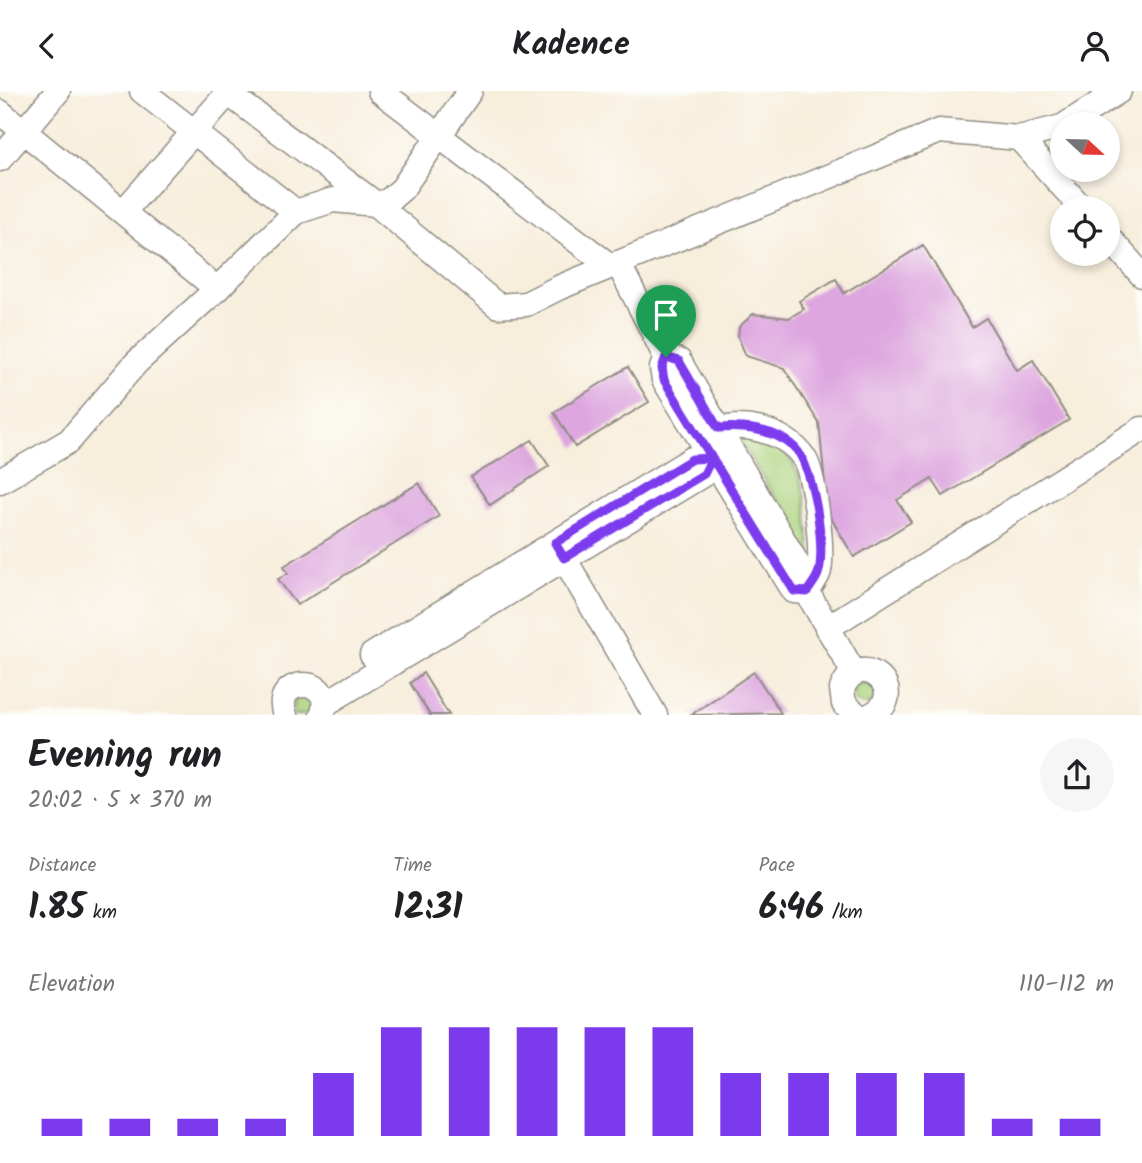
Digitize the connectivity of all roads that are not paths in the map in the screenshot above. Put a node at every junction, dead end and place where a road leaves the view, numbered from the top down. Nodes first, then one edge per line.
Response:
1 (58, 91) edge
2 (142, 91) edge
3 (380, 91) edge
4 (1119, 91) edge
5 (228, 92) edge
6 (468, 92) edge
7 (0, 112) edge
8 (1086, 112) edge
9 (1050, 130) edge
10 (26, 131) junction
11 (192, 132) junction
12 (438, 138) junction
13 (1018, 138) junction
14 (0, 159) edge
15 (1071, 196) edge
16 (376, 204) junction
17 (124, 211) junction
18 (296, 212) junction
19 (1120, 250) edge
20 (614, 265) junction
21 (1142, 275) edge
22 (217, 289) junction
23 (1142, 429) edge
24 (715, 443) junction
25 (0, 481) edge
26 (560, 550) junction
27 (807, 592) junction
28 (827, 628) junction
29 (854, 673) junction
30 (321, 703) edge
31 (285, 715) edge
32 (655, 715) edge
33 (858, 715) edge
34 (871, 715) edge

1 - 10 street
2 - 11 street
3 - 12 street
4 - 8 street
5 - 11 street
5 - 16 street
6 - 12 street
7 - 10 street
9 - 13 street
10 - 14 street
10 - 17 street
11 - 17 street
11 - 18 street
12 - 16 street
12 - 20 street
13 - 15 street
13 - 20 street
16 - 18 street
16 - 20 street
17 - 22 street
18 - 22 street
19 - 21 street
20 - 24 street
22 - 25 street
23 - 28 street
24 - 26 street
24 - 27 street
24 - 27 street
26 - 30 street
26 - 32 street
27 - 28 street
28 - 29 street
29 - 33 street
29 - 34 street
30 - 31 street

